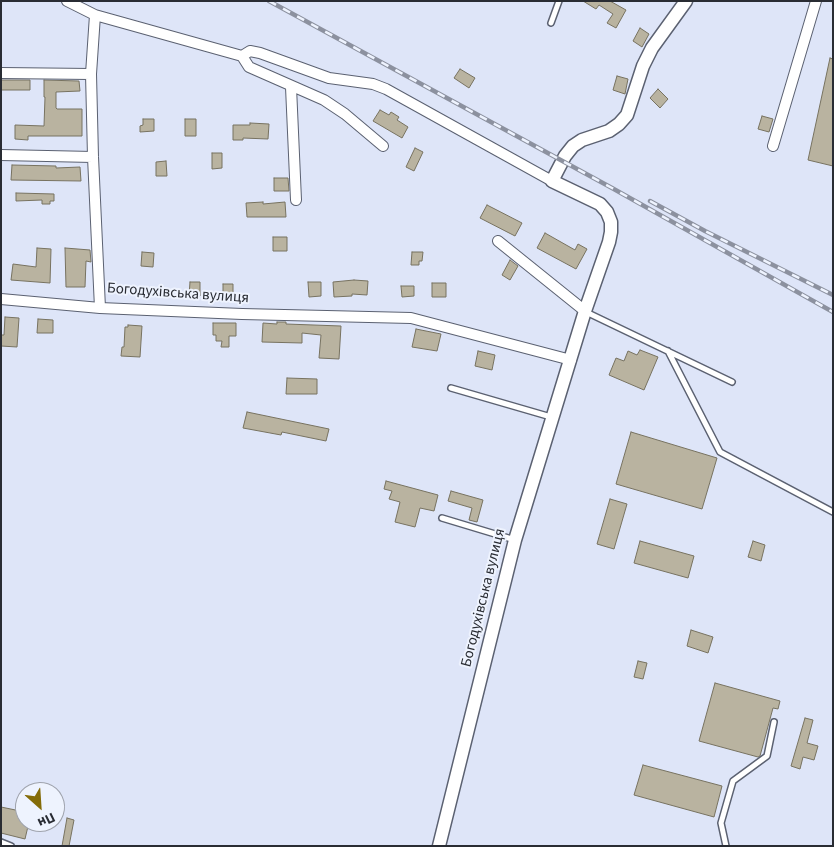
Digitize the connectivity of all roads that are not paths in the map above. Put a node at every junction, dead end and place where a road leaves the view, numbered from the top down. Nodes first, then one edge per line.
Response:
1 (67, 1) edge
2 (559, 1) edge
3 (686, 1) edge
4 (816, 1) edge
5 (96, 15) junction
6 (551, 23) dead end
7 (242, 56) junction
8 (1, 72) edge
9 (92, 74) junction
10 (291, 86) junction
11 (384, 146) dead end
12 (774, 146) dead end
13 (1, 155) edge
14 (93, 157) junction
15 (552, 181) junction
16 (296, 200) dead end
17 (498, 242) dead end
18 (1, 300) edge
19 (100, 308) junction
20 (584, 311) junction
21 (668, 352) junction
22 (571, 360) junction
23 (732, 382) dead end
24 (451, 388) dead end
25 (552, 417) junction
26 (833, 512) edge
27 (442, 518) dead end
28 (515, 540) junction
29 (774, 722) dead end
30 (1, 842) edge
31 (11, 846) edge
32 (439, 846) edge
33 (726, 846) edge

1 - 5 street
2 - 6 lane
3 - 15 street
4 - 12 street
5 - 7 street, Богодухівська вулиця
5 - 9 street, Богодухівська вулиця
7 - 10 street, Богодухівська вулиця
7 - 15 street, Богодухівська вулиця
8 - 9 street
9 - 14 street, Богодухівська вулиця
10 - 11 street, Богодухівська вулиця
10 - 16 street
13 - 14 street
14 - 19 street, Богодухівська вулиця
15 - 20 street, Богодухівська вулиця
17 - 20 street
18 - 19 street
19 - 22 street, Богодухівська вулиця
20 - 21 lane
20 - 22 street, Богодухівська вулиця
21 - 23 lane
21 - 26 lane
22 - 25 street, Богодухівська вулиця
24 - 25 lane
25 - 28 street, Богодухівська вулиця
27 - 28 lane
28 - 32 street, Богодухівська вулиця
29 - 33 lane
30 - 31 lane

